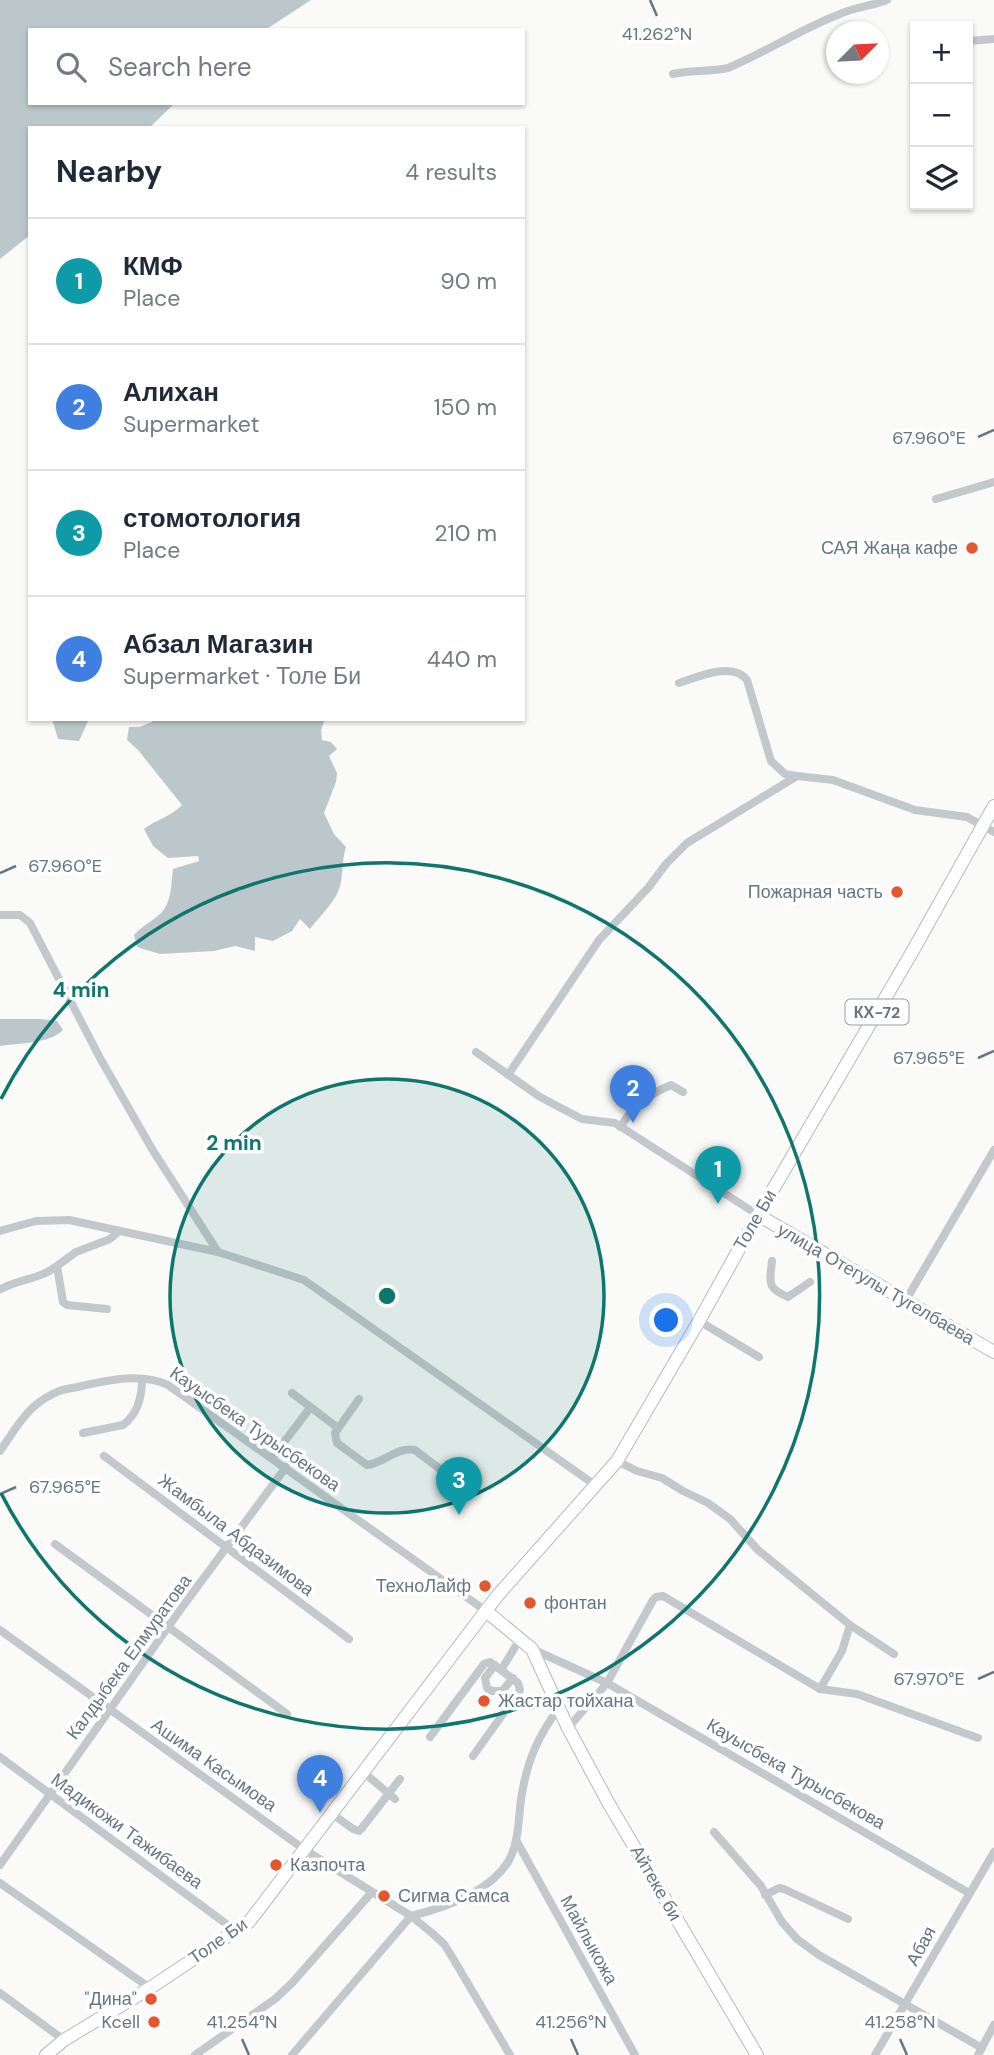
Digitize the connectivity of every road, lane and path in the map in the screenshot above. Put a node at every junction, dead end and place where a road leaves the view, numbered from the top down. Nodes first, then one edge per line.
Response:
1 (887, 0) edge
2 (994, 39) edge
3 (973, 41) edge
4 (673, 74) dead end
5 (994, 482) edge
6 (936, 499) dead end
7 (679, 683) dead end
8 (797, 776) junction
9 (994, 806) edge
10 (989, 829) edge
11 (0, 915) edge
12 (476, 1052) dead end
13 (508, 1075) junction
14 (683, 1092) dead end
15 (620, 1127) junction
16 (994, 1150) edge
17 (758, 1215) junction
18 (0, 1231) edge
19 (119, 1231) junction
20 (219, 1252) junction
21 (772, 1261) dead end
22 (57, 1266) junction
23 (810, 1282) dead end
24 (1, 1289) edge
25 (906, 1300) junction
26 (107, 1310) dead end
27 (699, 1321) junction
28 (994, 1352) edge
29 (759, 1357) dead end
30 (142, 1379) junction
31 (292, 1393) dead end
32 (359, 1399) dead end
33 (310, 1408) junction
34 (338, 1429) junction
35 (83, 1433) dead end
36 (0, 1451) edge
37 (104, 1456) dead end
38 (272, 1458) junction
39 (617, 1461) junction
40 (286, 1467) junction
41 (449, 1476) dead end
42 (595, 1485) junction
43 (55, 1544) dead end
44 (228, 1548) junction
45 (483, 1615) junction
46 (850, 1625) junction
47 (170, 1626) junction
48 (0, 1630) edge
49 (349, 1639) dead end
50 (520, 1639) junction
51 (532, 1648) junction
52 (894, 1654) dead end
53 (498, 1667) junction
54 (513, 1678) junction
55 (607, 1683) junction
56 (820, 1689) junction
57 (558, 1709) junction
58 (111, 1711) junction
59 (287, 1714) dead end
60 (568, 1728) junction
61 (430, 1737) dead end
62 (978, 1738) dead end
63 (473, 1756) dead end
64 (0, 1757) edge
65 (362, 1771) junction
66 (400, 1779) dead end
67 (50, 1794) junction
68 (392, 1797) junction
69 (331, 1813) junction
70 (714, 1832) dead end
71 (516, 1840) junction
72 (305, 1850) junction
73 (994, 1852) edge
74 (0, 1865) edge
75 (0, 1883) edge
76 (372, 1892) junction
77 (969, 1893) junction
78 (765, 1895) junction
79 (411, 1916) junction
80 (848, 1919) dead end
81 (236, 1931) junction
82 (149, 1987) junction
83 (0, 1993) edge
84 (906, 2005) junction
85 (994, 2025) edge
86 (64, 2040) junction
87 (980, 2052) edge
88 (46, 2055) edge
89 (195, 2055) edge
90 (292, 2055) edge
91 (510, 2055) edge
92 (635, 2055) edge
93 (757, 2055) edge
94 (875, 2055) edge

1 - 4 street
2 - 3 street
5 - 6 street
7 - 8 street
8 - 10 street
8 - 13 street
9 - 10 street, Толе Би / КХ-72
10 - 17 street, Толе Би / КХ-72
11 - 20 street
12 - 13 street
13 - 15 street
14 - 15 street
15 - 17 street
16 - 25 street
17 - 25 street, улица Отегулы Тугелбаева
17 - 27 street, Толе Би
18 - 19 street
19 - 20 street
19 - 22 street
20 - 42 street
21 - 23 street
22 - 24 street
22 - 26 street
25 - 28 street, улица Отегулы Тугелбаева
27 - 29 street
27 - 39 street, Толе Би
30 - 35 street
30 - 36 street, Кауысбека Турысбекова
30 - 38 street, Кауысбека Турысбекова
31 - 33 street
32 - 34 street
33 - 34 street
33 - 38 street
34 - 41 street
37 - 44 street, Жамбыла Абдазимова
38 - 40 street, Кауысбека Турысбекова
39 - 42 street, Толе Би
39 - 46 street
40 - 44 street, Калдыбека Елмуратова
40 - 45 street, Кауысбека Турысбекова
42 - 45 street, Толе Би
43 - 47 street
44 - 47 street, Калдыбека Елмуратова
44 - 49 street, Жамбыла Абдазимова
45 - 50 street
45 - 65 street, Толе Би
46 - 52 street
46 - 56 street
47 - 58 street, Калдыбека Елмуратова
47 - 59 street
48 - 58 street, Ашима Касымова
50 - 51 street
50 - 53 street
51 - 55 street, Кауысбека Турысбекова
51 - 57 street, Айтеке би
53 - 54 street
53 - 54 street
53 - 61 street
54 - 63 street
55 - 56 street
55 - 60 street
55 - 77 street, Кауысбека Турысбекова
56 - 62 street
57 - 60 street, Айтеке би
57 - 71 street
58 - 67 street, Калдыбека Елмуратова
58 - 72 street, Ашима Касымова
60 - 93 street, Айтеке би
64 - 67 street, Мадикожи Тажибаева
65 - 68 street
65 - 69 street, Толе Би
66 - 68 street
67 - 74 street, Калдыбека Елмуратова
67 - 81 street, Мадикожи Тажибаева
68 - 69 street
69 - 72 street, Толе Би
70 - 78 street
71 - 79 street
71 - 92 street, Майлыкожа
72 - 76 street, Ашима Касымова
72 - 81 street, Толе Би
73 - 77 street, Абая
75 - 82 street
76 - 79 street, Ашима Касымова
76 - 89 street
77 - 84 street, Абая
78 - 80 street
78 - 84 street
79 - 90 street
79 - 91 street, Ашима Касымова
81 - 82 street, Толе Би
82 - 86 street, Толе Би
83 - 86 street
84 - 87 street
84 - 94 street, Абая
85 - 87 street
86 - 88 street, Толе Би

